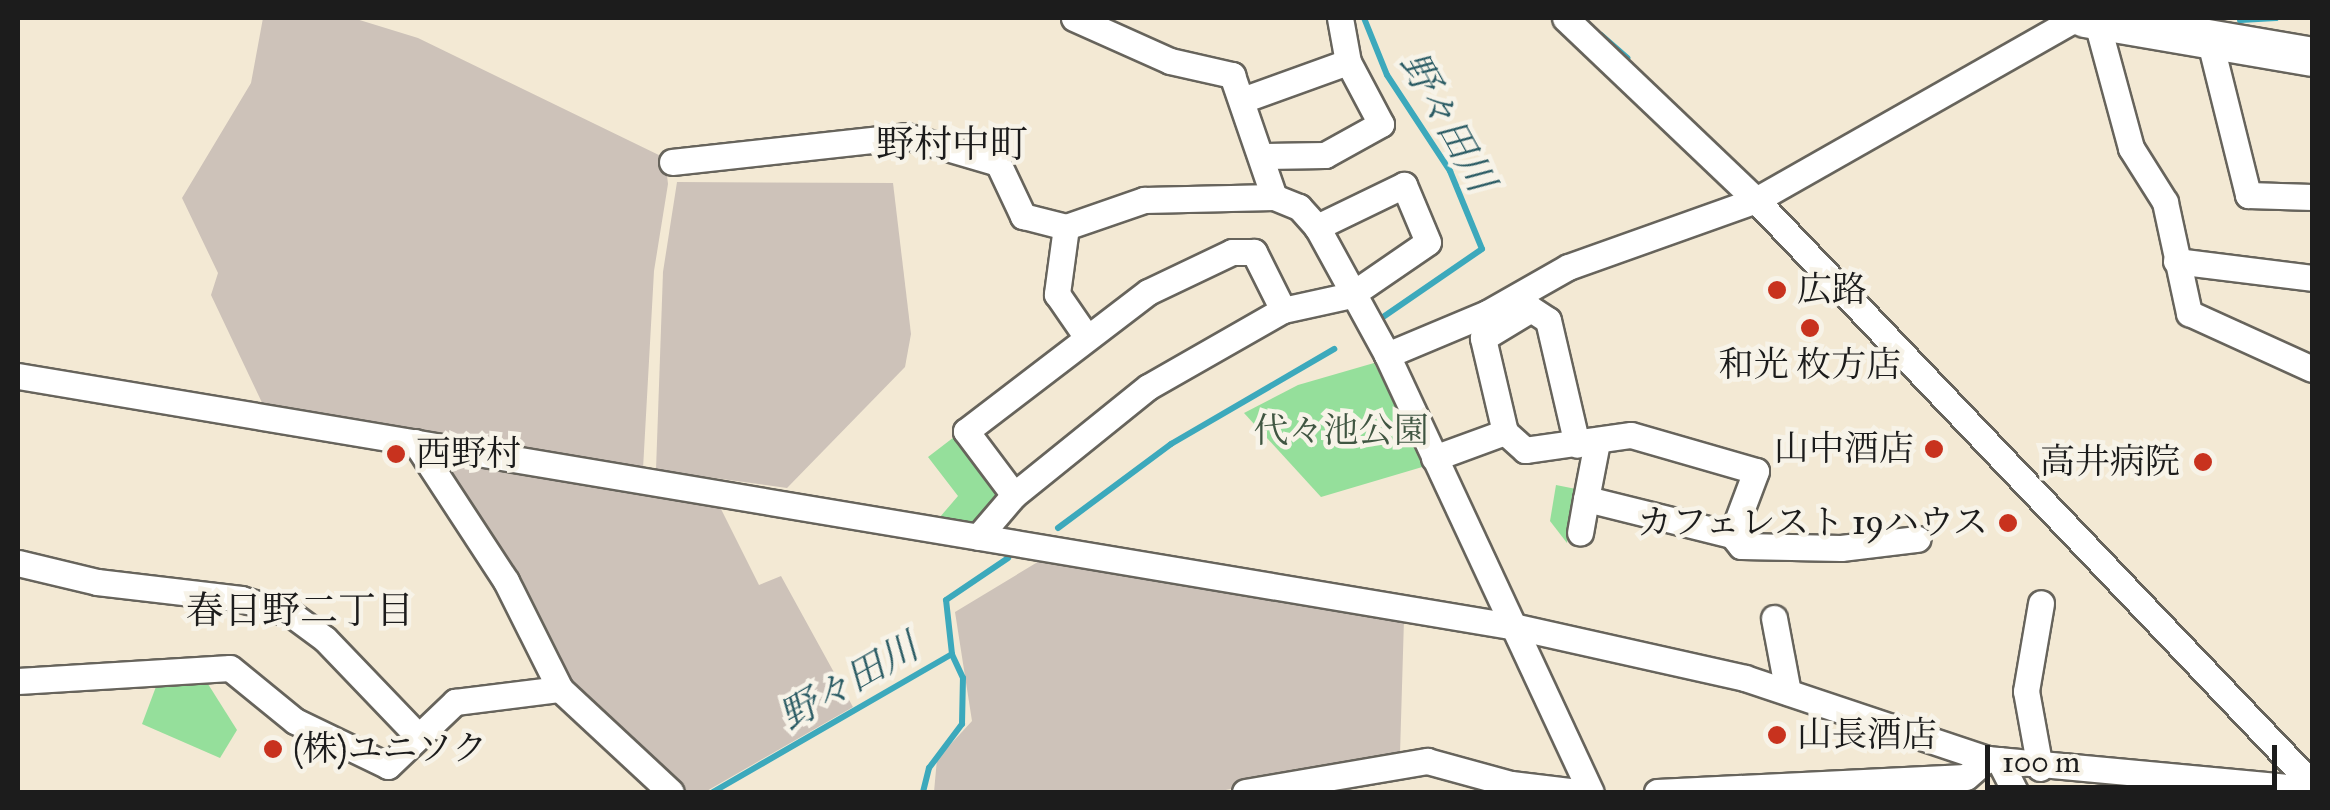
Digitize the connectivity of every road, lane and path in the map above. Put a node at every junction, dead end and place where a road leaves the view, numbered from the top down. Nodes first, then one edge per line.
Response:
1 (1074, 18) edge
2 (1340, 18) edge
3 (1566, 18) edge
4 (2086, 18) edge
5 (2203, 37) junction
6 (2312, 58) edge
7 (1348, 62) junction
8 (1245, 99) junction
9 (1265, 156) junction
10 (672, 162) dead end
11 (1274, 197) junction
12 (2312, 198) edge
13 (1756, 200) junction
14 (1066, 227) junction
15 (1316, 227) junction
16 (2176, 261) junction
17 (2312, 278) edge
18 (1352, 295) junction
19 (1283, 310) junction
20 (1086, 336) junction
21 (1387, 355) junction
22 (2312, 369) edge
23 (18, 376) edge
24 (1505, 432) junction
25 (415, 442) junction
26 (1587, 444) junction
27 (1434, 458) junction
28 (1014, 495) junction
29 (1586, 499) junction
30 (1580, 532) dead end
31 (1732, 536) junction
32 (978, 537) junction
33 (1918, 539) dead end
34 (18, 562) edge
35 (2041, 603) dead end
36 (1775, 618) dead end
37 (1517, 627) junction
38 (18, 682) edge
39 (560, 689) junction
40 (1788, 692) junction
41 (416, 734) junction
42 (1993, 760) junction
43 (2040, 768) junction
44 (2312, 786) edge
45 (671, 792) edge
46 (1245, 792) edge
47 (1578, 792) edge
48 (1591, 792) edge
49 (1658, 792) edge
50 (2015, 792) edge

1 - 8 street
2 - 7 street
3 - 13 street
4 - 5 highway
4 - 13 street
4 - 16 street
5 - 6 highway
5 - 12 street
7 - 8 street
7 - 9 street
8 - 9 street
9 - 11 street
10 - 14 street
11 - 14 street
11 - 15 street
13 - 21 street
13 - 44 street
14 - 20 street
15 - 18 street
15 - 18 street
16 - 17 street
16 - 22 street
18 - 19 street
18 - 21 street
19 - 20 street
19 - 28 street
20 - 28 street
21 - 27 street
23 - 25 street
24 - 26 street
24 - 26 street
24 - 27 street
25 - 32 street
25 - 39 street
26 - 29 street
26 - 31 street
27 - 37 street
28 - 32 street
29 - 30 street
29 - 31 street
31 - 33 street
32 - 37 street
34 - 41 street
35 - 43 street
36 - 40 street
37 - 40 street
37 - 48 street
38 - 41 street
39 - 41 street
39 - 45 street
40 - 42 street
42 - 43 street
42 - 49 street
42 - 50 street
43 - 44 street
46 - 47 street

